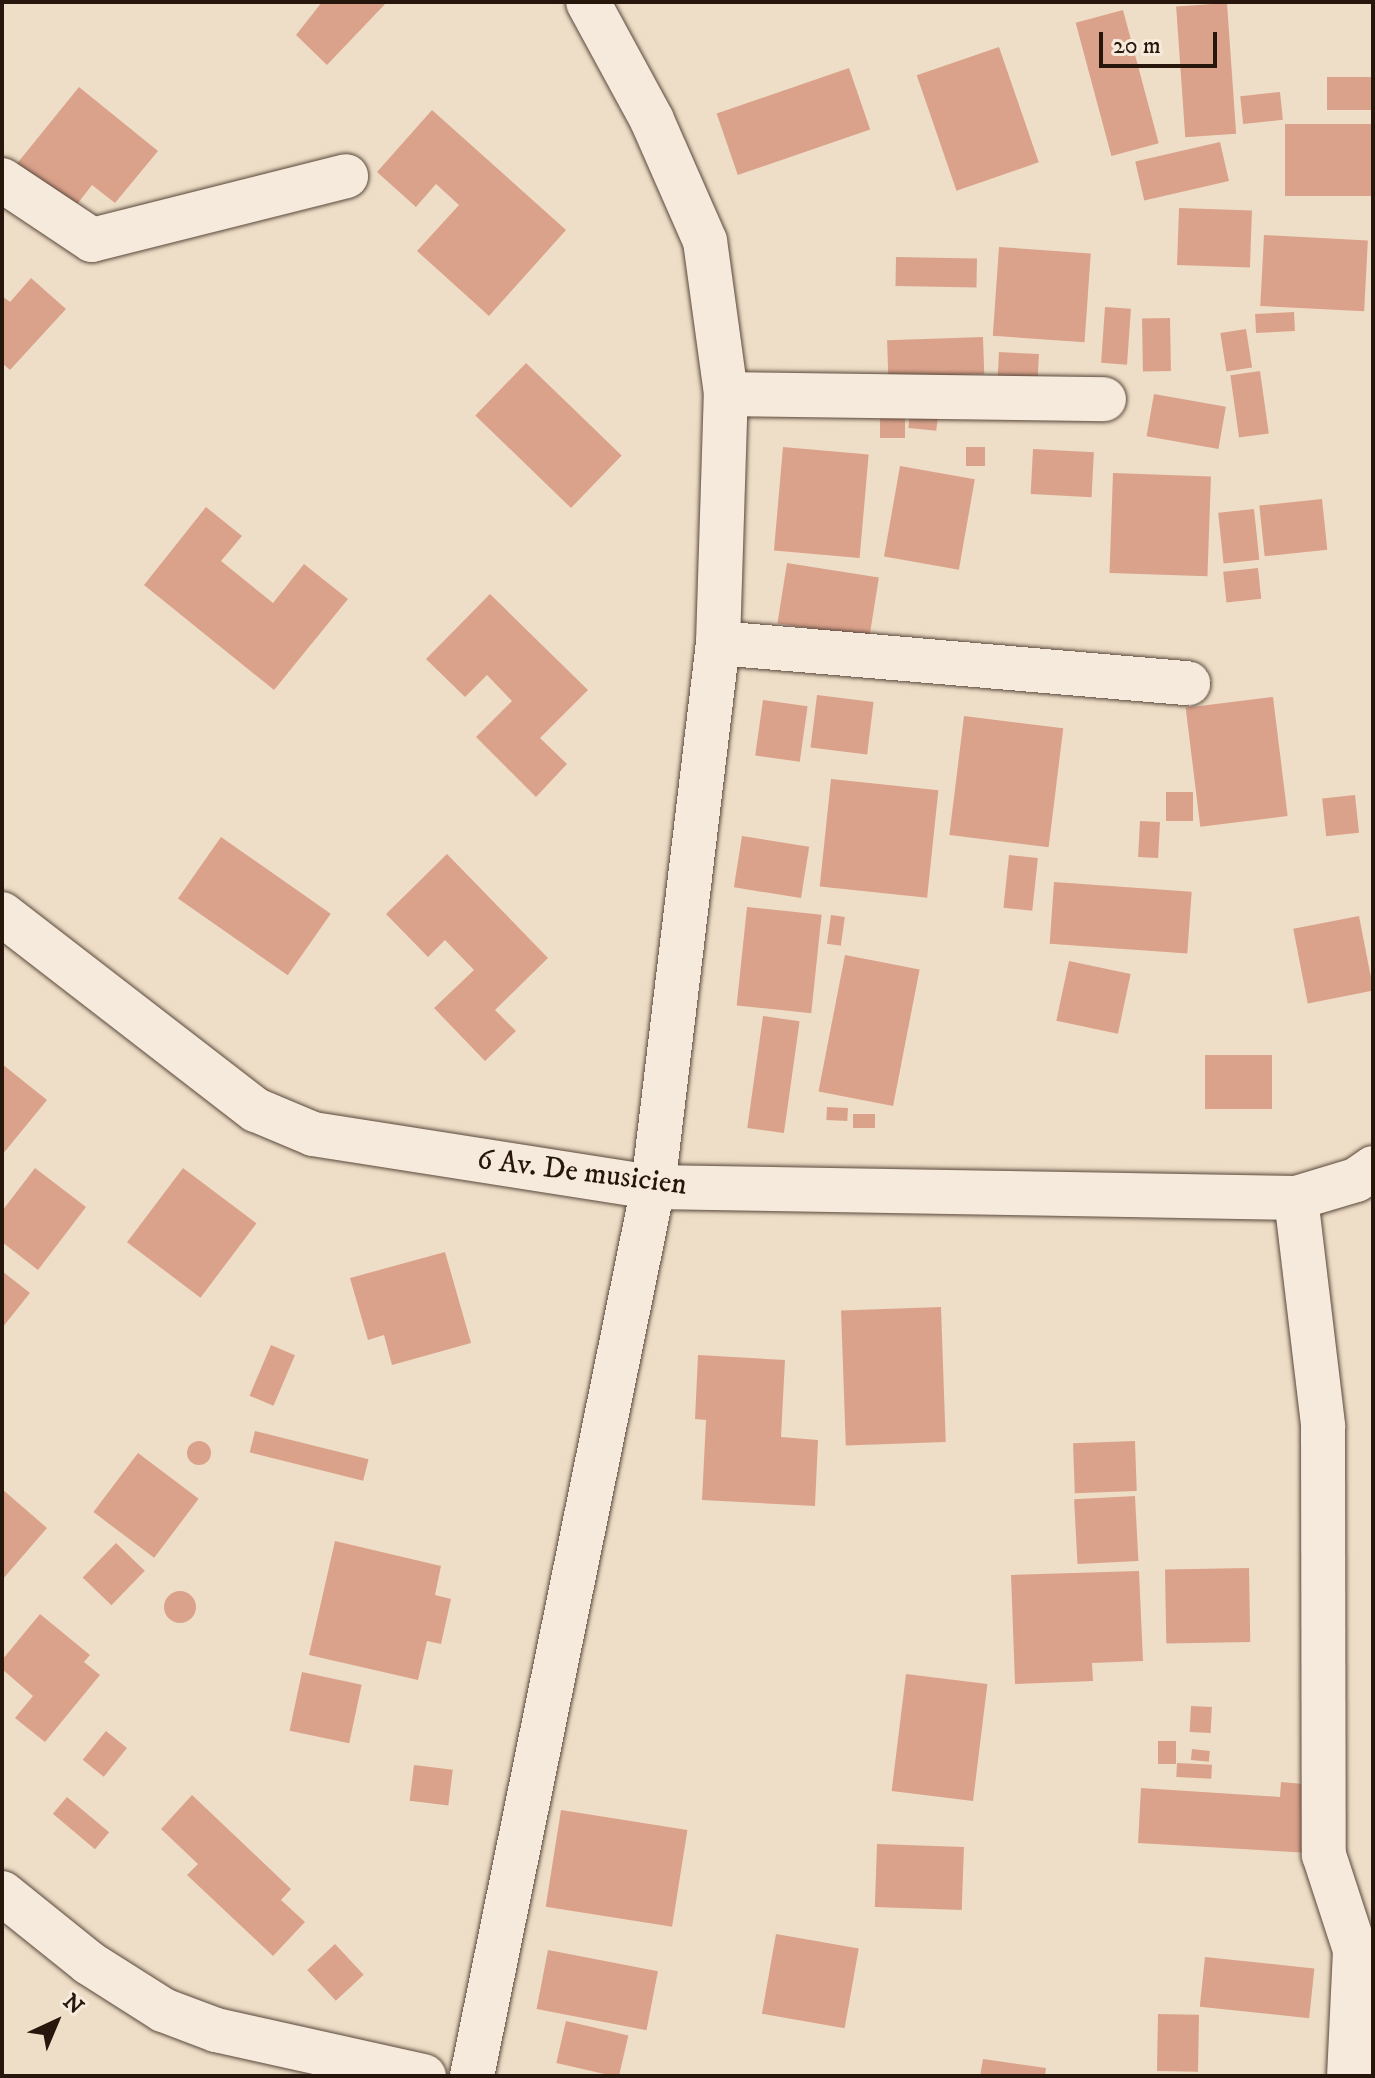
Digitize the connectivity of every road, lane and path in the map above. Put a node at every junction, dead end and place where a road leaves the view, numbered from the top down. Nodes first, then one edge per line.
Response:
1 (588, 2) edge
2 (346, 176) dead end
3 (2, 180) edge
4 (726, 394) junction
5 (1104, 399) dead end
6 (718, 643) junction
7 (1188, 683) dead end
8 (2, 914) edge
9 (1373, 1168) edge
10 (653, 1187) junction
11 (1296, 1198) junction
12 (2, 1893) edge
13 (424, 2076) edge
14 (472, 2076) edge
15 (1349, 2076) edge

1 - 4 street
2 - 3 street
4 - 5 street
4 - 6 street
6 - 7 street
6 - 10 street
8 - 10 street, 6 Av. De musicien
9 - 11 street, 6 Av. De musicien
10 - 11 street, 6 Av. De musicien
10 - 14 street
11 - 15 street
12 - 13 street

